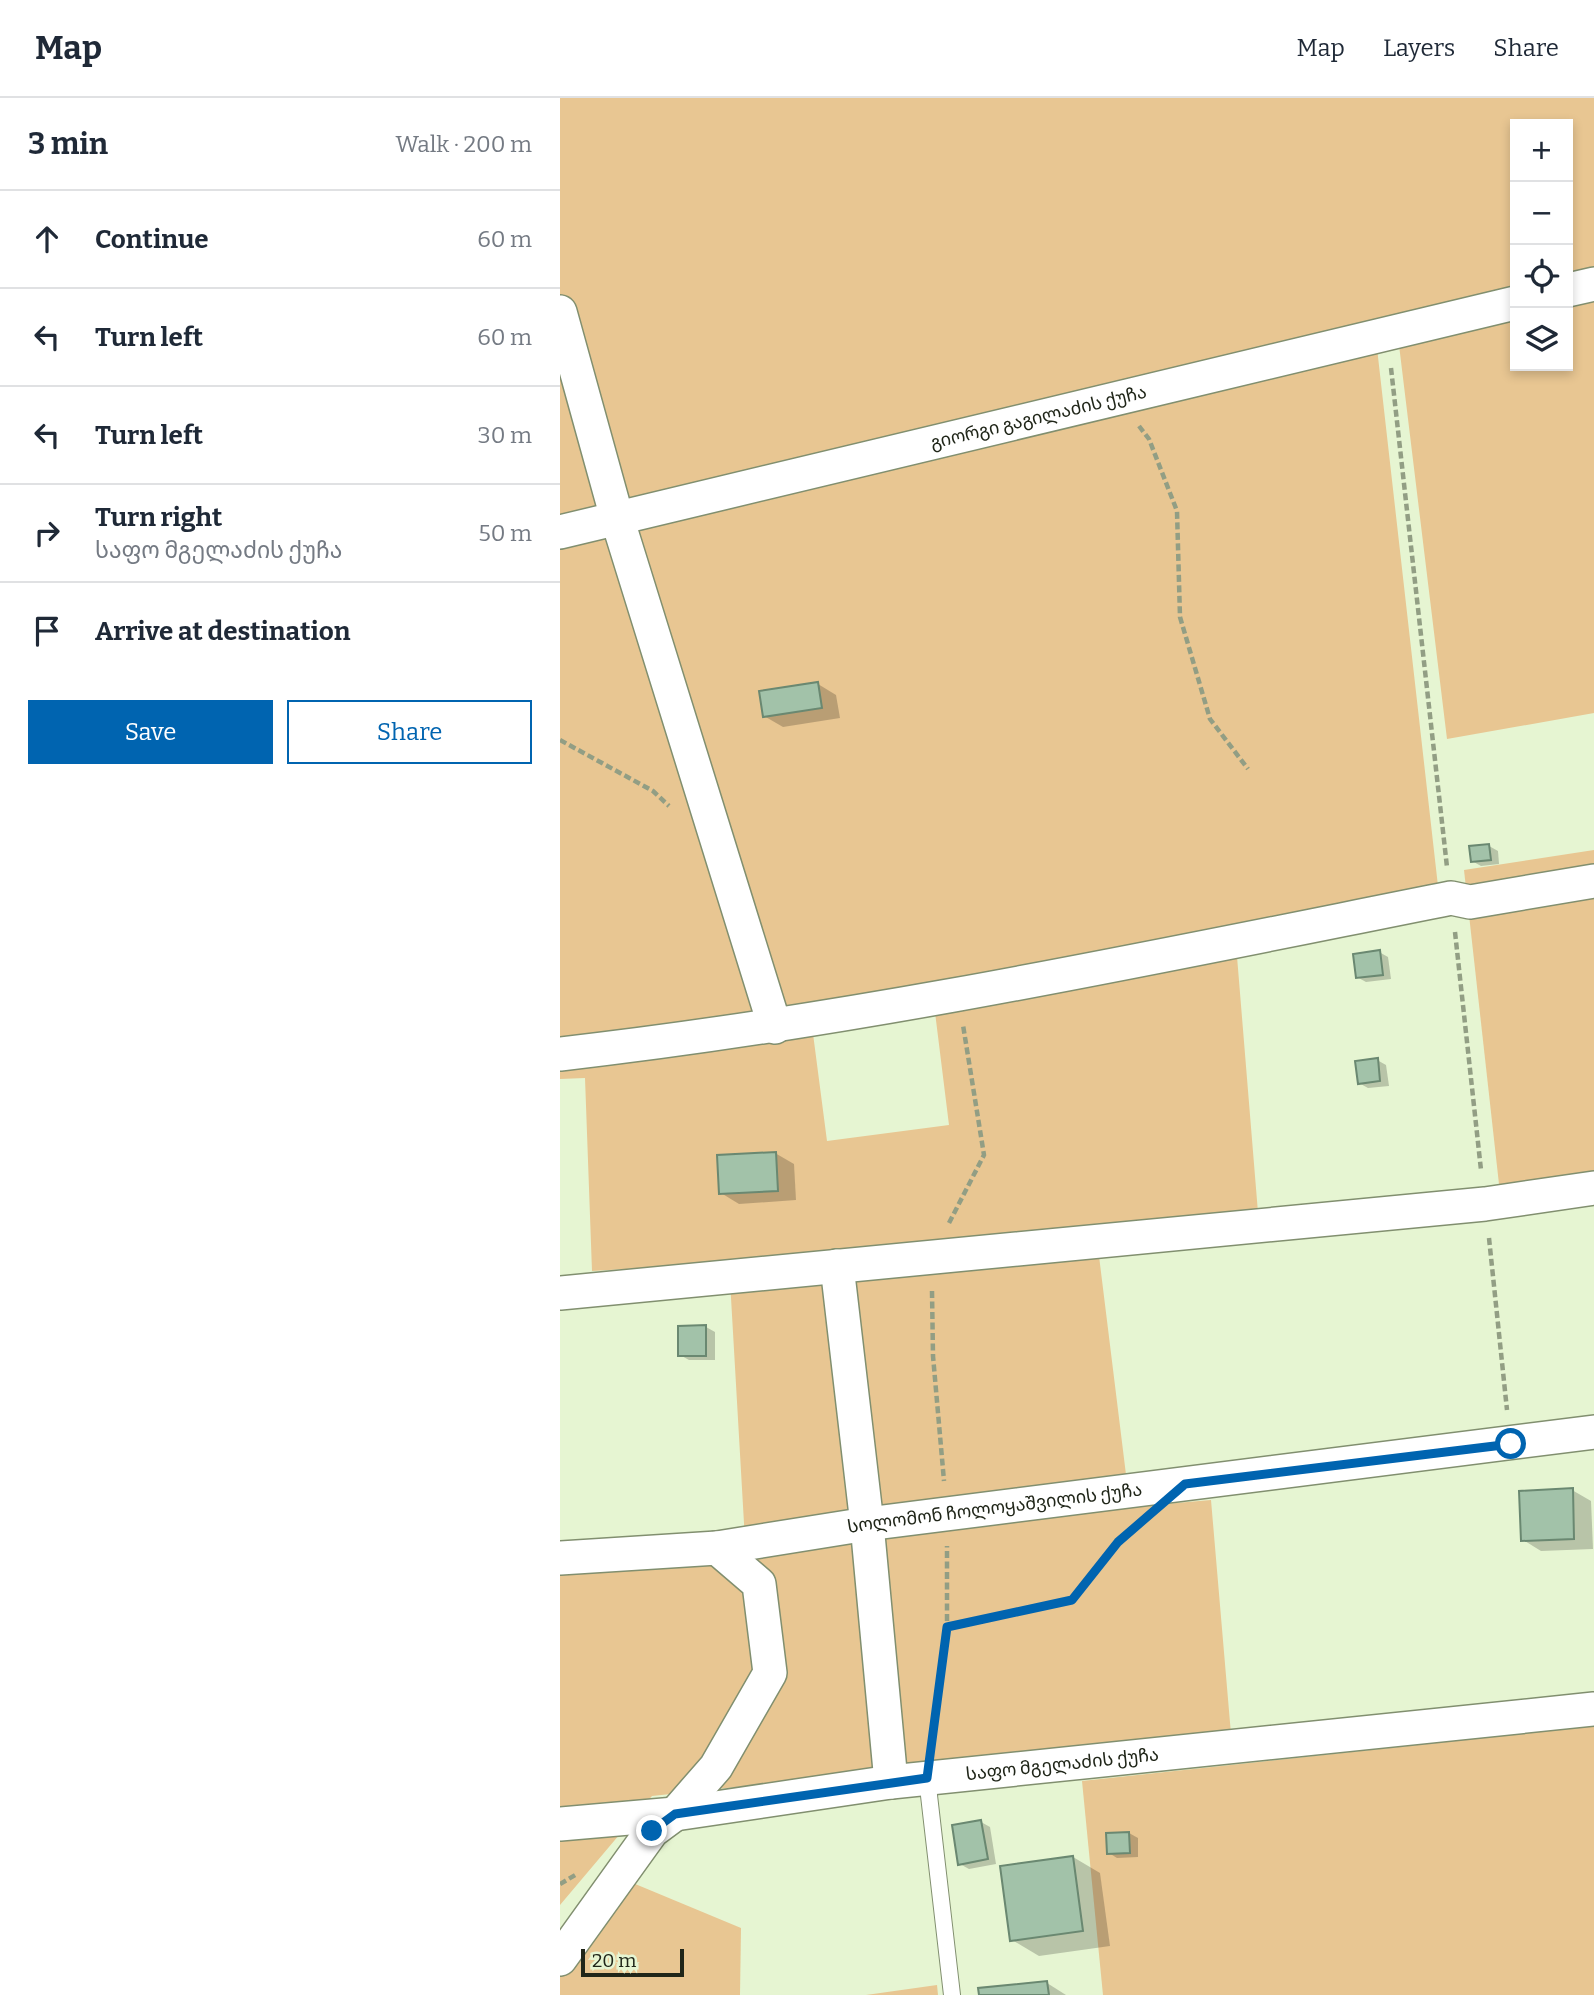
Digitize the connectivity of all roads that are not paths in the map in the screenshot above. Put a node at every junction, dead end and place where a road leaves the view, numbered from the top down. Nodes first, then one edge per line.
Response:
1 (1594, 284) edge
2 (1573, 289) edge
3 (1510, 304) edge
4 (560, 312) edge
5 (617, 518) junction
6 (560, 532) edge
7 (1594, 881) edge
8 (775, 1027) junction
9 (560, 1054) edge
10 (1594, 1188) edge
11 (838, 1266) junction
12 (560, 1293) edge
13 (1594, 1432) edge
14 (867, 1524) junction
15 (716, 1548) junction
16 (560, 1558) edge
17 (1594, 1709) edge
18 (927, 1778) junction
19 (891, 1782) junction
20 (675, 1814) junction
21 (560, 1824) edge
22 (560, 1959) edge
23 (952, 1995) edge

1 - 2 street
3 - 5 street, გიორგი გაგილაძის ქუჩა
4 - 5 street
5 - 6 street, გიორგი გაგილაძის ქუჩა
5 - 8 street
7 - 8 street
8 - 9 street
10 - 11 street
11 - 12 street
11 - 14 street
13 - 14 street, სოლომონ ჩოლოყაშვილის ქუჩა
14 - 15 street, სოლომონ ჩოლოყაშვილის ქუჩა
14 - 19 street
15 - 16 street, სოლომონ ჩოლოყაშვილის ქუჩა
15 - 20 street
17 - 18 street, საფო მგელაძის ქუჩა
18 - 19 street, საფო მგელაძის ქუჩა
18 - 23 lane
19 - 20 street, საფო მგელაძის ქუჩა
20 - 21 street, საფო მგელაძის ქუჩა
20 - 22 street

